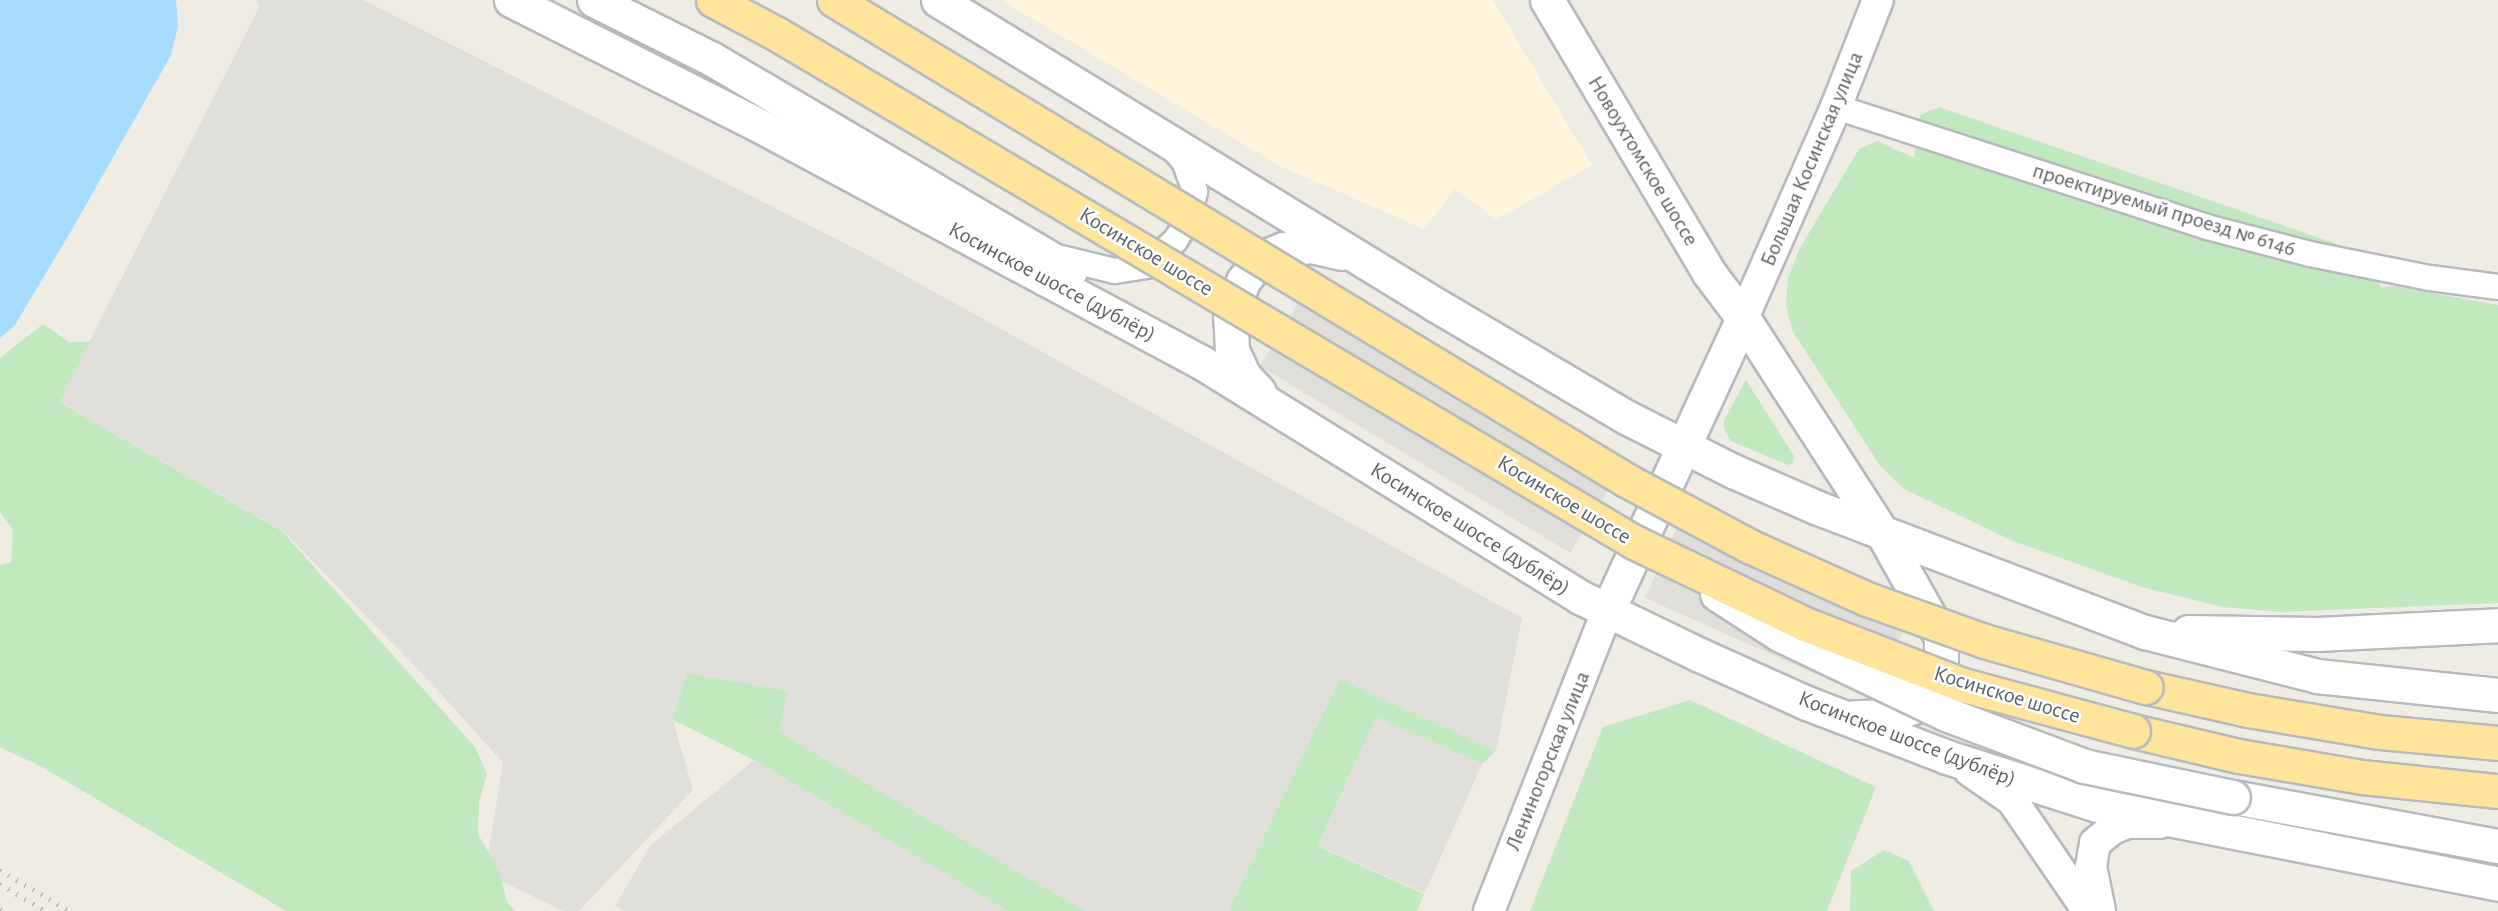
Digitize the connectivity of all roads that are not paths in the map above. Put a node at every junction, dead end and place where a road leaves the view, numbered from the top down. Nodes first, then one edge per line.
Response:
1 (511, 0) edge
2 (594, 0) edge
3 (713, 0) edge
4 (834, 0) edge
5 (938, 0) edge
6 (1547, 0) edge
7 (1878, 0) edge
8 (1836, 107) junction
9 (1164, 138) junction
10 (1046, 254) junction
11 (1359, 259) junction
12 (2498, 287) edge
13 (1743, 318) junction
14 (1201, 362) junction
15 (1266, 401) junction
16 (1686, 448) junction
17 (1883, 534) junction
18 (1634, 542) junction
19 (1607, 612) junction
20 (2498, 625) edge
21 (2140, 630) junction
22 (2498, 695) edge
23 (1842, 717) junction
24 (2498, 743) edge
25 (1947, 757) junction
26 (2498, 791) edge
27 (2184, 825) junction
28 (2498, 846) edge
29 (2498, 884) edge
30 (1489, 911) edge
31 (2088, 911) edge
32 (2100, 911) edge

1 - 14 main road, Косинское шоссе (дублёр)
2 - 10 main road
3 - 18 highway, Косинское шоссе, bridge
4 - 24 highway, Косинское шоссе, bridge
5 - 9 main road
6 - 13 main road, Новоухтомское шоссе
7 - 8 street, Большая Косинская улица
8 - 12 street, проектируемый проезд № 6146
8 - 13 street, Большая Косинская улица
9 - 10 street
9 - 11 main road
10 - 14 main road
11 - 15 main road
11 - 16 main road
13 - 16 main road
13 - 17 main road, Новоухтомское шоссе
14 - 15 main road, Косинское шоссе (дублёр)
15 - 19 main road, Косинское шоссе (дублёр)
16 - 17 main road
16 - 19 main road
17 - 21 main road
17 - 23 main road, Новоухтомское шоссе
18 - 26 highway, Косинское шоссе, bridge
18 - 28 main road, bridge
19 - 23 main road, Косинское шоссе (дублёр)
19 - 30 street, Лениногорская улица
20 - 21 main road
21 - 22 main road
23 - 25 main road, Косинское шоссе (дублёр)
25 - 27 main road, Косинское шоссе (дублёр)
25 - 31 street
27 - 29 main road, Косинское шоссе (дублёр)
27 - 32 street

